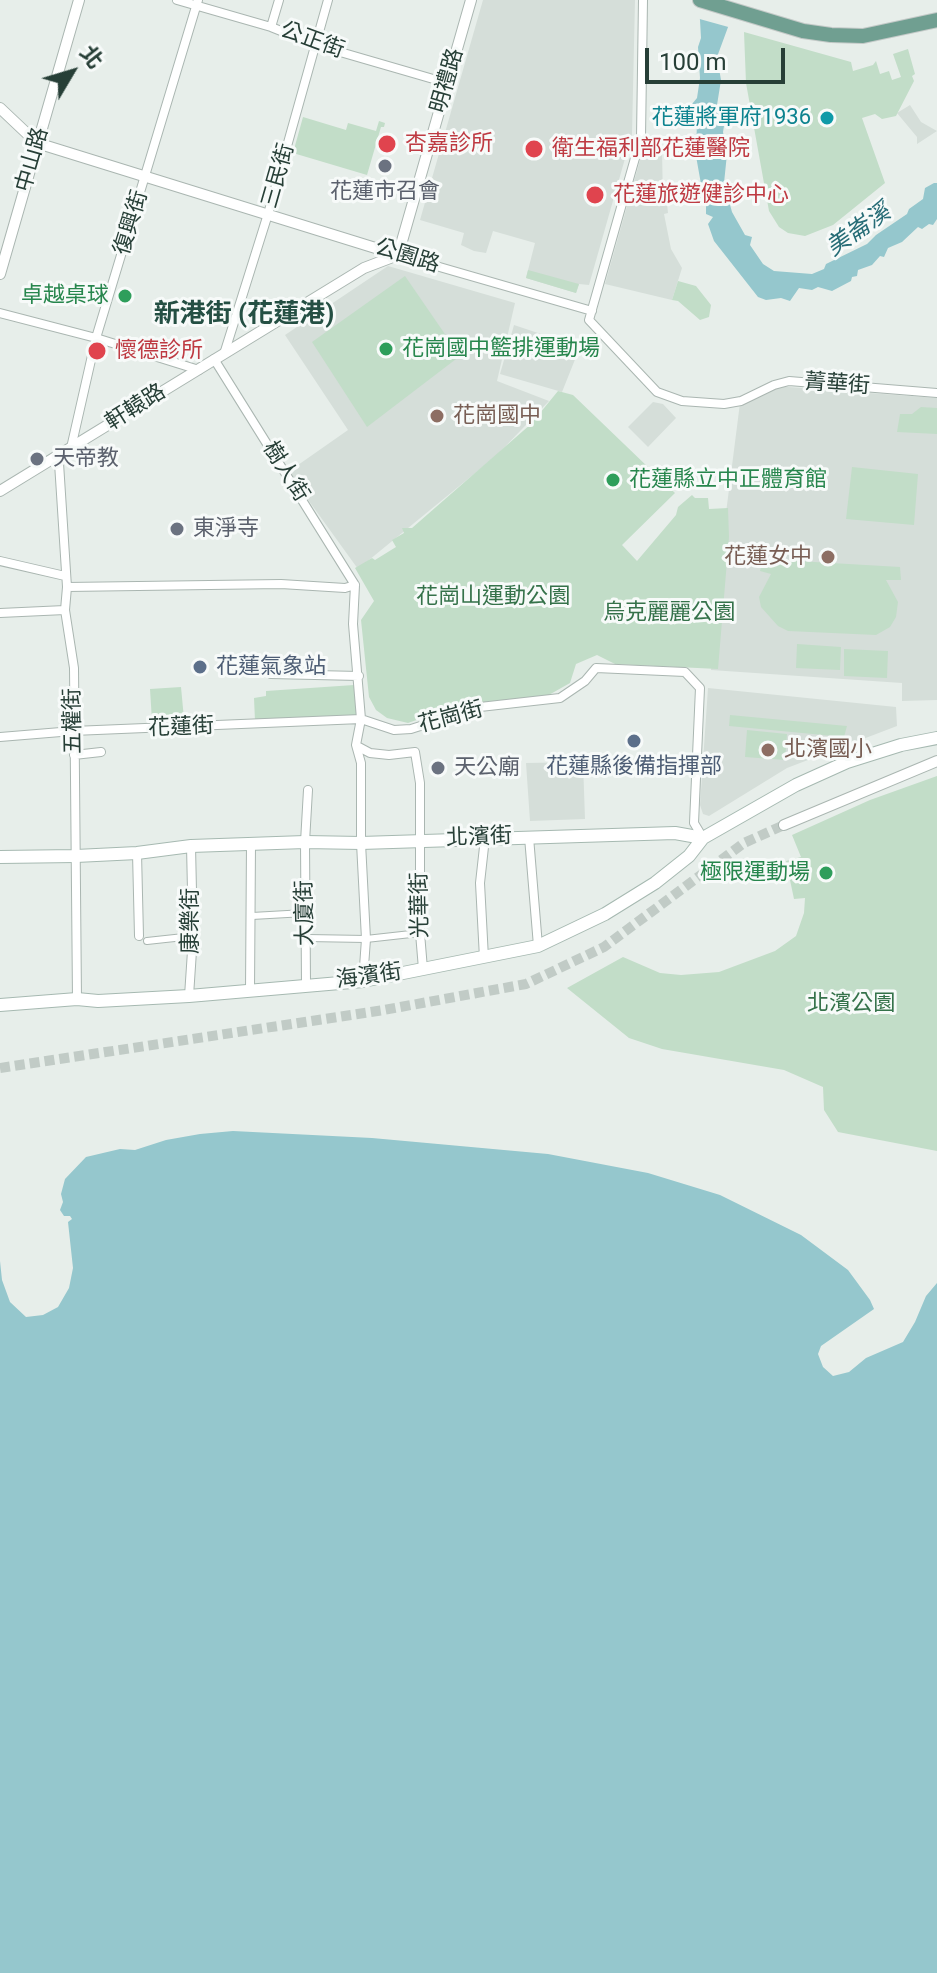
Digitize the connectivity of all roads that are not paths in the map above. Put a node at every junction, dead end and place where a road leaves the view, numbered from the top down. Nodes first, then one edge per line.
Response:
1 (79, 0) edge
2 (177, 0) edge
3 (279, 0) edge
4 (328, 0) edge
5 (471, 0) edge
6 (643, 0) edge
7 (700, 0) edge
8 (197, 2) edge
9 (937, 20) edge
10 (271, 27) junction
11 (316, 45) junction
12 (447, 83) junction
13 (0, 108) edge
14 (37, 143) junction
15 (146, 176) junction
16 (268, 214) junction
17 (398, 255) junction
18 (0, 274) edge
19 (592, 311) junction
20 (0, 313) edge
21 (96, 338) junction
22 (225, 351) junction
23 (214, 359) junction
24 (199, 370) junction
25 (937, 393) edge
26 (71, 448) junction
27 (0, 491) edge
28 (0, 561) edge
29 (65, 576) junction
30 (355, 585) junction
31 (67, 587) junction
32 (65, 610) junction
33 (0, 613) edge
34 (271, 674) dead end
35 (359, 676) junction
36 (361, 719) junction
37 (73, 731) junction
38 (0, 737) edge
39 (937, 738) edge
40 (356, 745) junction
41 (101, 752) dead end
42 (74, 755) junction
43 (937, 761) edge
44 (308, 790) dead end
45 (784, 825) tunnel mouth
46 (529, 837) junction
47 (485, 838) junction
48 (703, 838) junction
49 (420, 840) junction
50 (305, 842) junction
51 (361, 843) junction
52 (251, 844) junction
53 (191, 846) junction
54 (137, 853) junction
55 (76, 856) junction
56 (0, 857) edge
57 (305, 913) junction
58 (252, 916) junction
59 (420, 933) junction
60 (193, 936) junction
61 (143, 938) joint
62 (307, 938) junction
63 (366, 939) junction
64 (538, 946) junction
65 (484, 958) junction
66 (423, 969) junction
67 (363, 981) junction
68 (306, 984) junction
69 (250, 990) junction
70 (189, 996) junction
71 (77, 999) junction
72 (0, 1005) edge

1 - 14 street, 中山路
2 - 8 street, 公正街
3 - 10 street
4 - 11 street, 三民街
5 - 12 street, 明禮路
6 - 19 street
7 - 9 main road
8 - 10 street, 公正街
8 - 15 street, 復興街
10 - 11 street, 公正街
11 - 12 street, 公正街
11 - 16 street, 三民街
12 - 17 street, 明禮路
13 - 14 street
14 - 15 street, 公園路
14 - 18 street, 中山路
15 - 16 street, 公園路
15 - 21 street, 復興街
16 - 17 street, 公園路
16 - 22 street, 三民街
17 - 19 street, 公園路
17 - 22 street, 軒轅路
19 - 25 street, 菁華街
20 - 21 street
21 - 24 street
21 - 26 street, 復興街
22 - 23 street, 軒轅路
23 - 24 street, 軒轅路
23 - 30 street, 樹人街
24 - 26 street, 軒轅路
26 - 27 street, 軒轅路
26 - 29 street, 五權街
28 - 29 street
29 - 31 street, 五權街
30 - 31 street
30 - 35 street
31 - 32 street, 五權街
32 - 33 street
32 - 37 street, 五權街
34 - 35 street
35 - 36 street
36 - 37 street, 花蓮街
36 - 40 street
36 - 48 street, 花崗街
37 - 38 street, 花蓮街
37 - 42 street, 五權街
39 - 48 main road
40 - 49 street, 光華街
40 - 51 street
41 - 42 street
42 - 55 street, 五權街
43 - 45 street
44 - 50 street, 大廈街
46 - 47 main road, 北濱街
46 - 48 main road, 北濱街
46 - 64 street
47 - 49 main road, 北濱街
47 - 65 street
48 - 64 main road, 海濱街
49 - 51 main road, 北濱街
49 - 59 street, 光華街
50 - 51 main road, 北濱街
50 - 52 main road, 北濱街
50 - 57 street, 大廈街
51 - 63 street
52 - 53 main road, 北濱街
52 - 58 street
53 - 54 main road, 北濱街
53 - 60 street, 康樂街
54 - 55 main road, 北濱街
54 - 61 street
55 - 56 main road, 北濱街
55 - 71 street, 五權街
57 - 58 street
57 - 62 street, 大廈街
58 - 69 street
59 - 63 street
59 - 66 street, 光華街
60 - 61 street
60 - 70 street, 康樂街
62 - 63 street
62 - 68 street, 大廈街
63 - 67 street
64 - 65 main road, 海濱街
65 - 66 main road, 海濱街
66 - 67 main road, 海濱街
67 - 68 main road, 海濱街
68 - 69 main road, 海濱街
69 - 70 main road, 海濱街
70 - 71 main road, 海濱街
71 - 72 main road, 海濱街

